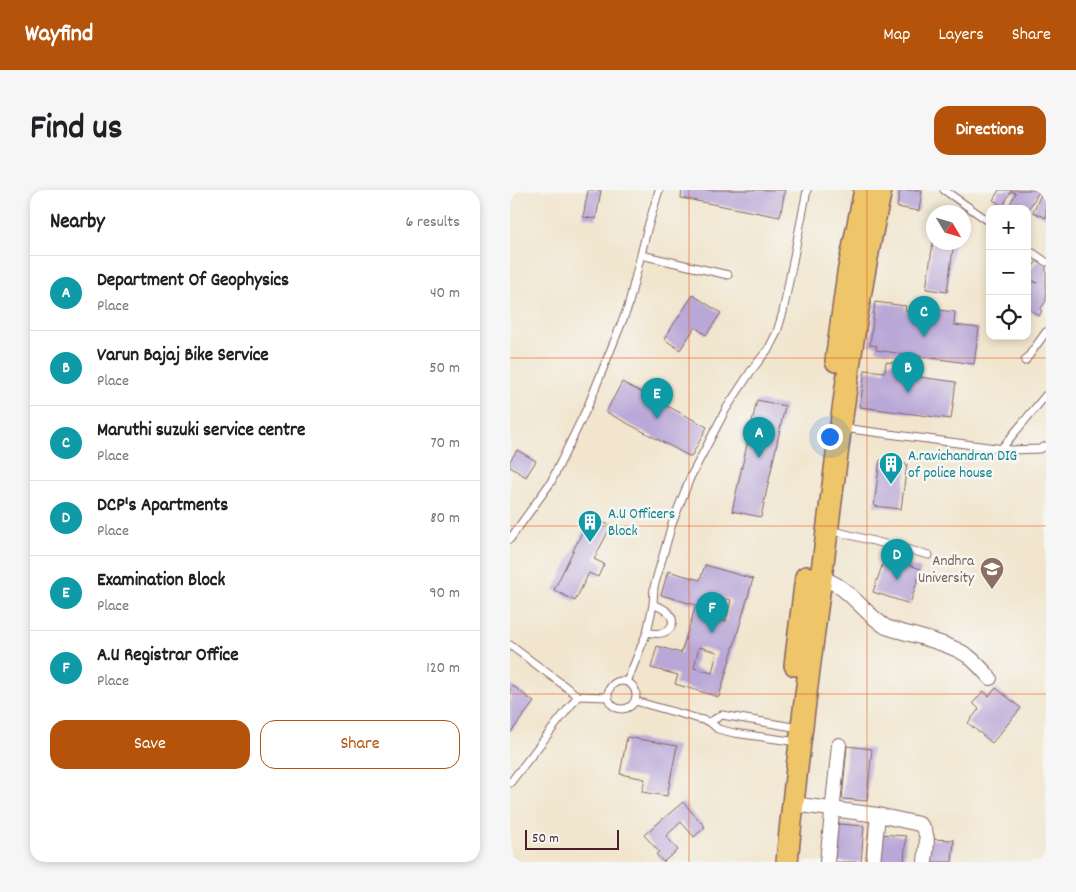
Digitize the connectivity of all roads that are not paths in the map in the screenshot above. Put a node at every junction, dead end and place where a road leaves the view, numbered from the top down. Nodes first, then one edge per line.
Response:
1 (659, 190) edge
2 (807, 190) edge
3 (865, 190) edge
4 (881, 190) edge
5 (944, 190) edge
6 (986, 219) edge
7 (1028, 250) edge
8 (641, 255) junction
9 (1046, 262) edge
10 (728, 276) dead end
11 (1046, 332) edge
12 (1025, 361) dead end
13 (1046, 395) edge
14 (840, 428) junction
15 (1001, 449) junction
16 (1044, 449) edge
17 (827, 529) junction
18 (510, 539) edge
19 (928, 555) dead end
20 (821, 578) junction
21 (653, 605) junction
22 (647, 632) junction
23 (510, 645) edge
24 (990, 678) dead end
25 (627, 682) junction
26 (578, 696) junction
27 (608, 697) junction
28 (635, 701) junction
29 (710, 722) junction
30 (794, 735) junction
31 (840, 745) dead end
32 (510, 783) edge
33 (792, 804) junction
34 (833, 810) junction
35 (878, 815) junction
36 (773, 862) edge
37 (787, 862) edge
38 (827, 862) edge
39 (872, 862) edge
40 (925, 862) edge

1 - 8 lane
2 - 21 lane
3 - 30 main road
4 - 14 main road
5 - 6 lane
7 - 9 lane
8 - 10 lane
8 - 18 lane
11 - 12 lane
13 - 15 lane
14 - 15 lane
14 - 17 main road
15 - 16 lane
17 - 19 lane
17 - 20 main road
20 - 24 street
20 - 30 main road
21 - 22 lane
21 - 22 lane
22 - 25 lane
23 - 26 lane
25 - 27 lane
25 - 28 lane
26 - 27 lane
26 - 32 lane
27 - 28 lane
28 - 29 lane
29 - 30 lane
29 - 30 lane
30 - 33 main road
30 - 36 main road
31 - 34 street
33 - 34 street
33 - 37 main road
34 - 35 street
34 - 38 street
35 - 39 street
35 - 40 street

